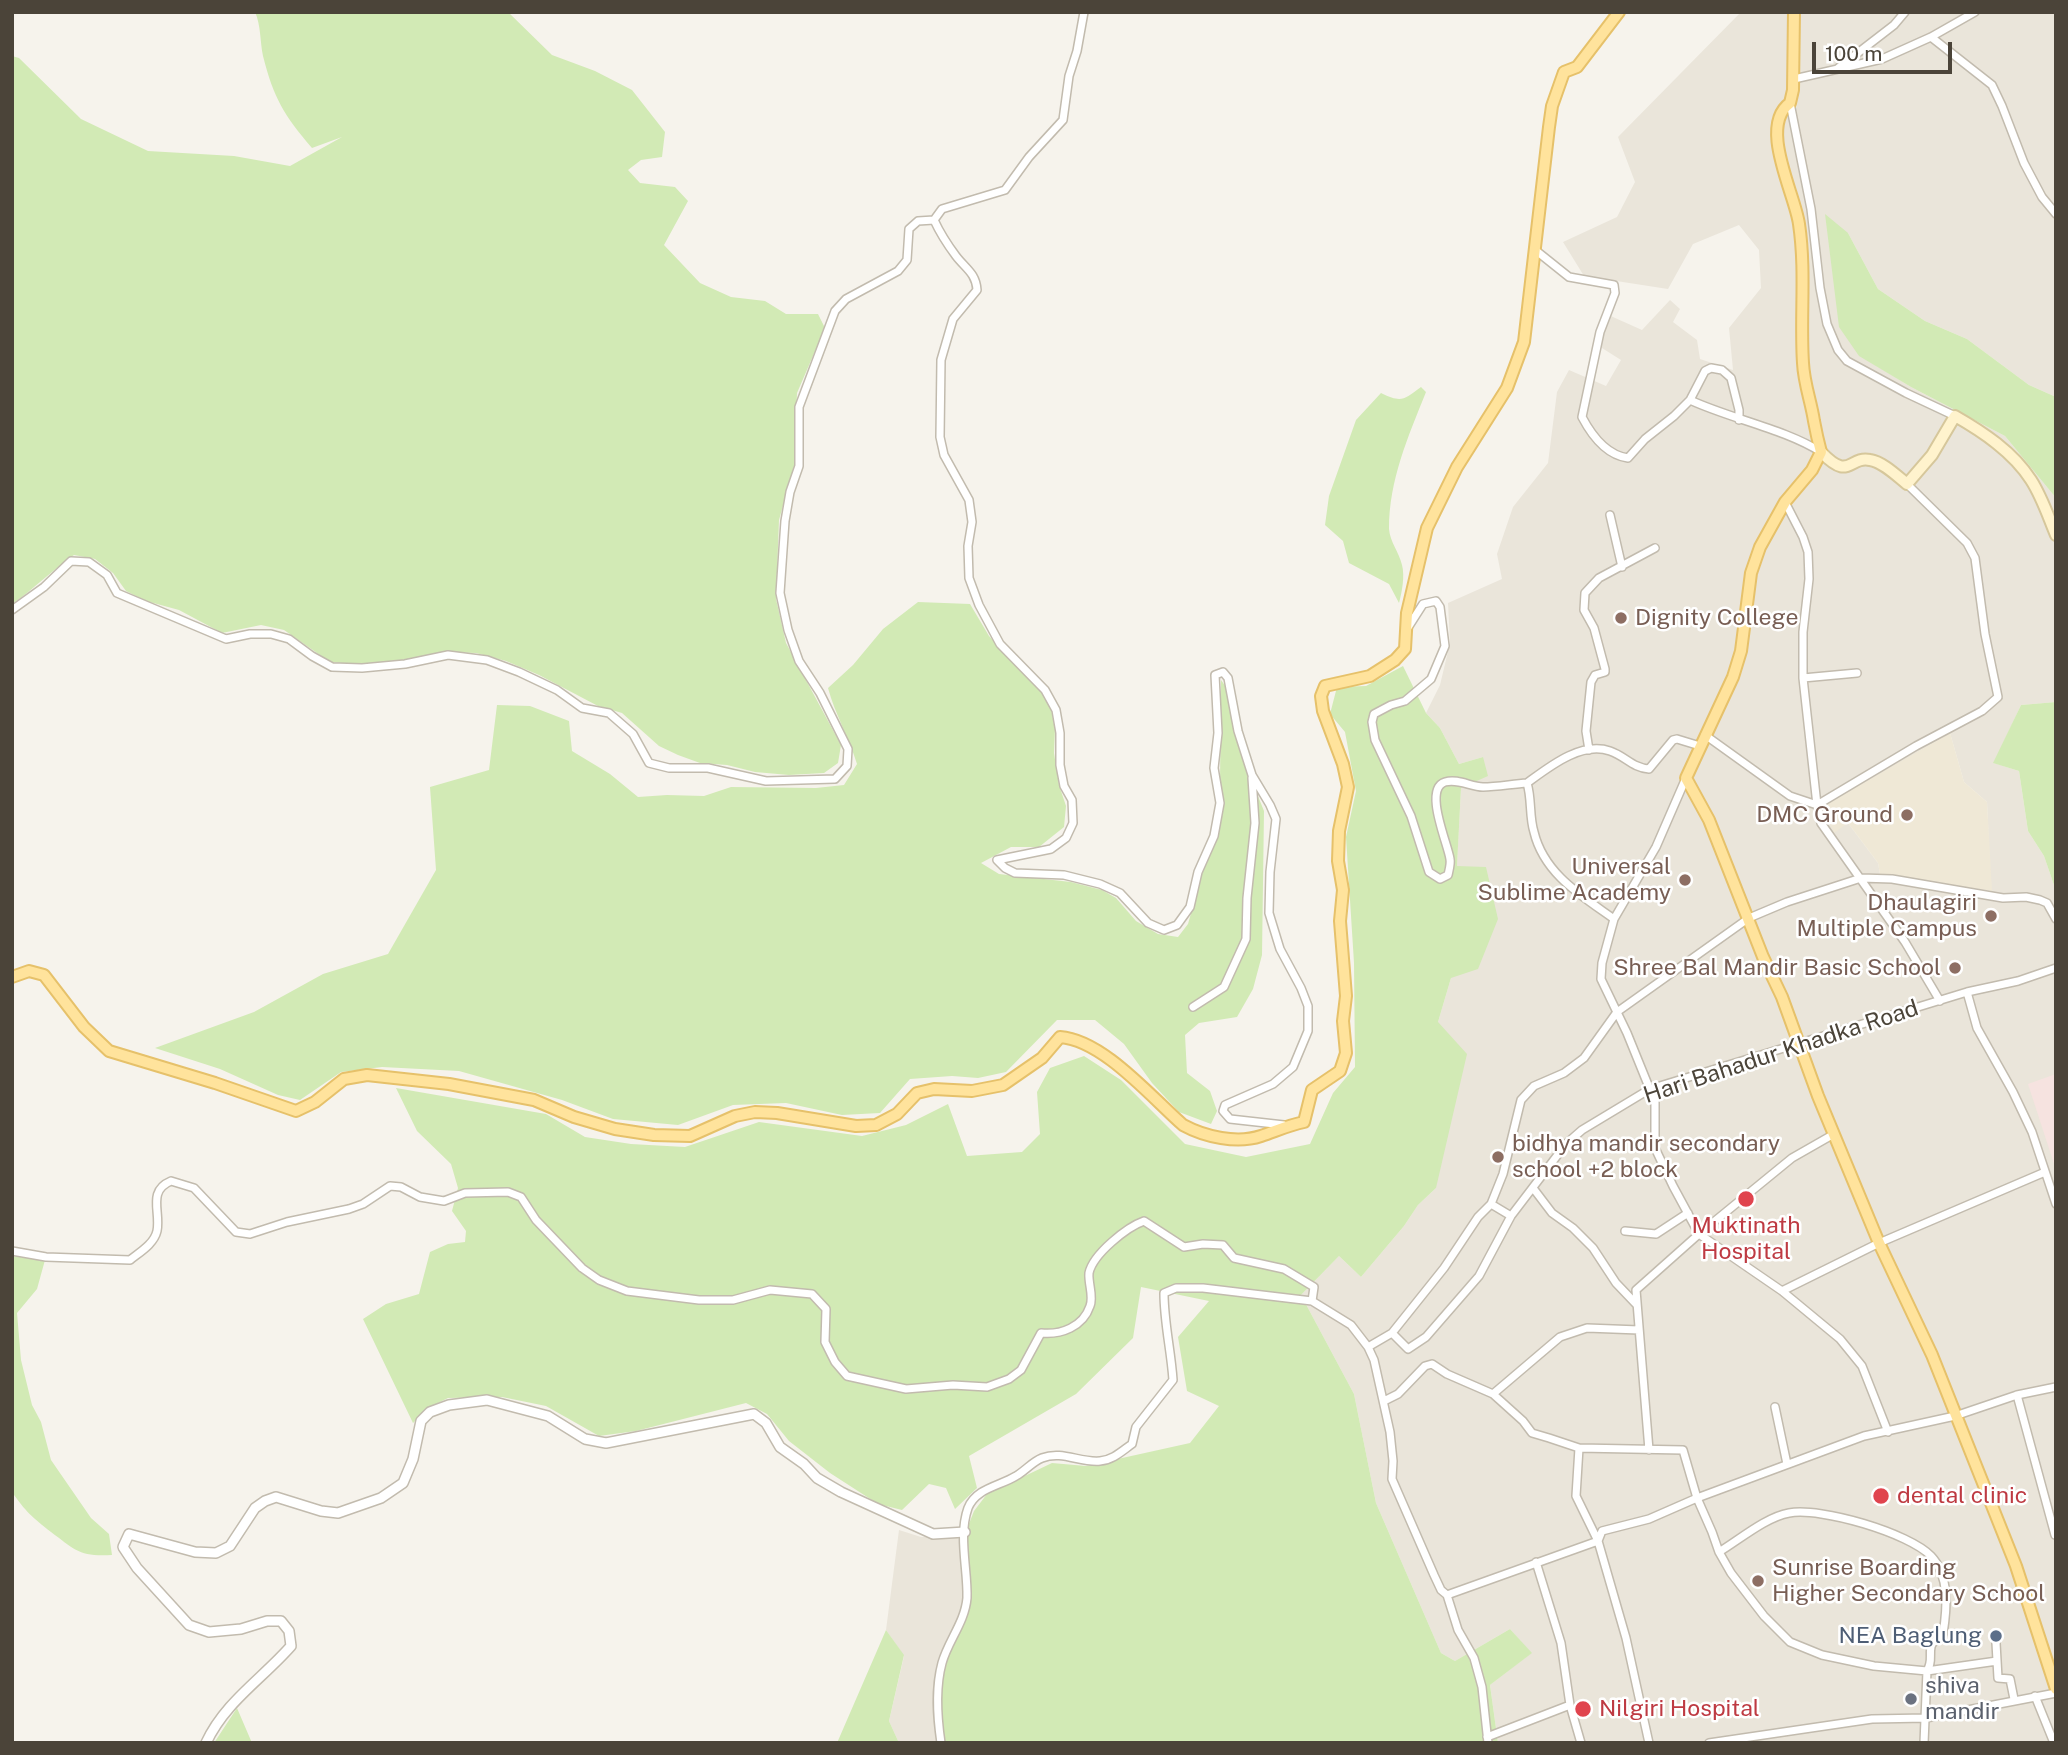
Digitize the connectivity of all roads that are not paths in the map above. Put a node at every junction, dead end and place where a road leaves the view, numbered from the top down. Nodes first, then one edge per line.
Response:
1 (1084, 12) edge
2 (1619, 12) edge
3 (1794, 12) edge
4 (1905, 12) edge
5 (1975, 12) edge
6 (1931, 37) junction
7 (1834, 71) junction
8 (1794, 79) junction
9 (1790, 103) junction
10 (2056, 214) edge
11 (934, 220) junction
12 (1534, 249) junction
13 (1690, 400) junction
14 (1955, 416) junction
15 (1739, 420) junction
16 (1821, 452) junction
17 (1907, 484) junction
18 (1785, 502) junction
19 (1610, 515) dead end
20 (2056, 535) edge
21 (1655, 548) dead end
22 (1622, 566) junction
23 (12, 610) edge
24 (1407, 629) junction
25 (1857, 673) dead end
26 (1803, 678) junction
27 (1703, 741) junction
28 (1589, 750) junction
29 (1252, 775) junction
30 (1686, 778) junction
31 (1527, 783) junction
32 (1817, 805) junction
33 (1861, 878) junction
34 (1749, 918) junction
35 (1614, 919) junction
36 (2056, 919) edge
37 (2056, 968) edge
38 (12, 977) edge
39 (1967, 992) junction
40 (1940, 1001) junction
41 (1193, 1007) dead end
42 (1617, 1012) junction
43 (1800, 1043) junction
44 (1650, 1089) junction
45 (1288, 1126) junction
46 (1834, 1135) junction
47 (2045, 1172) junction
48 (1532, 1188) junction
49 (1491, 1204) junction
50 (2056, 1204) edge
51 (1688, 1213) junction
52 (1511, 1216) junction
53 (1625, 1231) dead end
54 (1699, 1234) junction
55 (1879, 1243) junction
56 (12, 1251) edge
57 (1782, 1291) junction
58 (1312, 1301) junction
59 (1637, 1306) junction
60 (1639, 1330) junction
61 (1392, 1333) junction
62 (1368, 1347) junction
63 (2056, 1387) edge
64 (1493, 1394) junction
65 (2017, 1395) junction
66 (1384, 1401) junction
67 (1776, 1407) dead end
68 (1955, 1416) junction
69 (1888, 1432) junction
70 (1578, 1447) junction
71 (1649, 1450) junction
72 (1787, 1464) junction
73 (1697, 1498) junction
74 (965, 1532) junction
75 (2055, 1535) edge
76 (1598, 1541) junction
77 (1719, 1552) junction
78 (1536, 1562) junction
79 (1447, 1595) junction
80 (1996, 1643) dead end
81 (1997, 1661) junction
82 (1927, 1671) junction
83 (2056, 1691) edge
84 (2035, 1696) junction
85 (2014, 1699) junction
86 (1570, 1705) junction
87 (1926, 1718) junction
88 (1487, 1740) edge
89 (206, 1743) edge
90 (941, 1743) edge
91 (1581, 1743) edge
92 (1649, 1743) edge
93 (1709, 1743) edge
94 (1924, 1743) edge
95 (2054, 1743) edge

1 - 11 street
2 - 12 main road
3 - 8 main road
4 - 7 street
5 - 6 street
6 - 7 street
6 - 10 street
7 - 8 street
8 - 9 main road
9 - 14 street
9 - 16 main road
11 - 23 street
11 - 29 street
12 - 13 street
12 - 24 main road
13 - 15 street
13 - 15 street
14 - 17 main road
14 - 20 main road
15 - 16 street
16 - 17 main road
16 - 18 main road
17 - 32 street
18 - 26 street
18 - 27 main road
19 - 22 street
21 - 22 street
22 - 28 street
24 - 31 street
24 - 45 main road
25 - 26 street
26 - 32 street
27 - 28 street
27 - 30 main road
27 - 32 street
28 - 31 street
29 - 41 street
29 - 45 street
30 - 34 main road
30 - 35 street
31 - 35 street
32 - 33 street
33 - 34 street
33 - 36 street
33 - 40 street
34 - 42 street
34 - 43 main road
35 - 42 street
37 - 39 street, Hari Bahadur Khadka Road
38 - 45 main road
39 - 40 street, Hari Bahadur Khadka Road
39 - 47 street
40 - 43 street, Hari Bahadur Khadka Road
42 - 44 street
42 - 49 street
43 - 44 street, Hari Bahadur Khadka Road
43 - 46 main road
44 - 48 street, Hari Bahadur Khadka Road
44 - 51 street
46 - 54 street
46 - 55 main road
47 - 50 street
47 - 55 street
48 - 52 street, Hari Bahadur Khadka Road
48 - 59 street
49 - 52 street
49 - 61 street
51 - 53 street
51 - 54 street
52 - 61 street, Hari Bahadur Khadka Road
54 - 57 street
54 - 59 street
55 - 57 street
55 - 68 main road
56 - 58 street
57 - 69 street
58 - 62 street
58 - 74 street
59 - 60 street
60 - 64 street
60 - 71 street
61 - 62 street
62 - 66 street
63 - 65 street
64 - 66 street
64 - 70 street
65 - 68 street
65 - 75 street
66 - 79 street
67 - 72 street
68 - 69 street
68 - 83 main road
69 - 72 street
70 - 71 street
70 - 76 street
71 - 73 street
72 - 73 street
73 - 76 street
73 - 77 street
74 - 89 street
74 - 90 street
76 - 78 street
76 - 92 street
77 - 82 street
77 - 82 street
78 - 79 street
78 - 86 street
79 - 88 street
80 - 81 street
81 - 82 street
81 - 85 street
82 - 87 street
83 - 84 street
84 - 85 street
84 - 95 street
85 - 87 street
86 - 88 street
86 - 91 street
87 - 93 street
87 - 94 street

